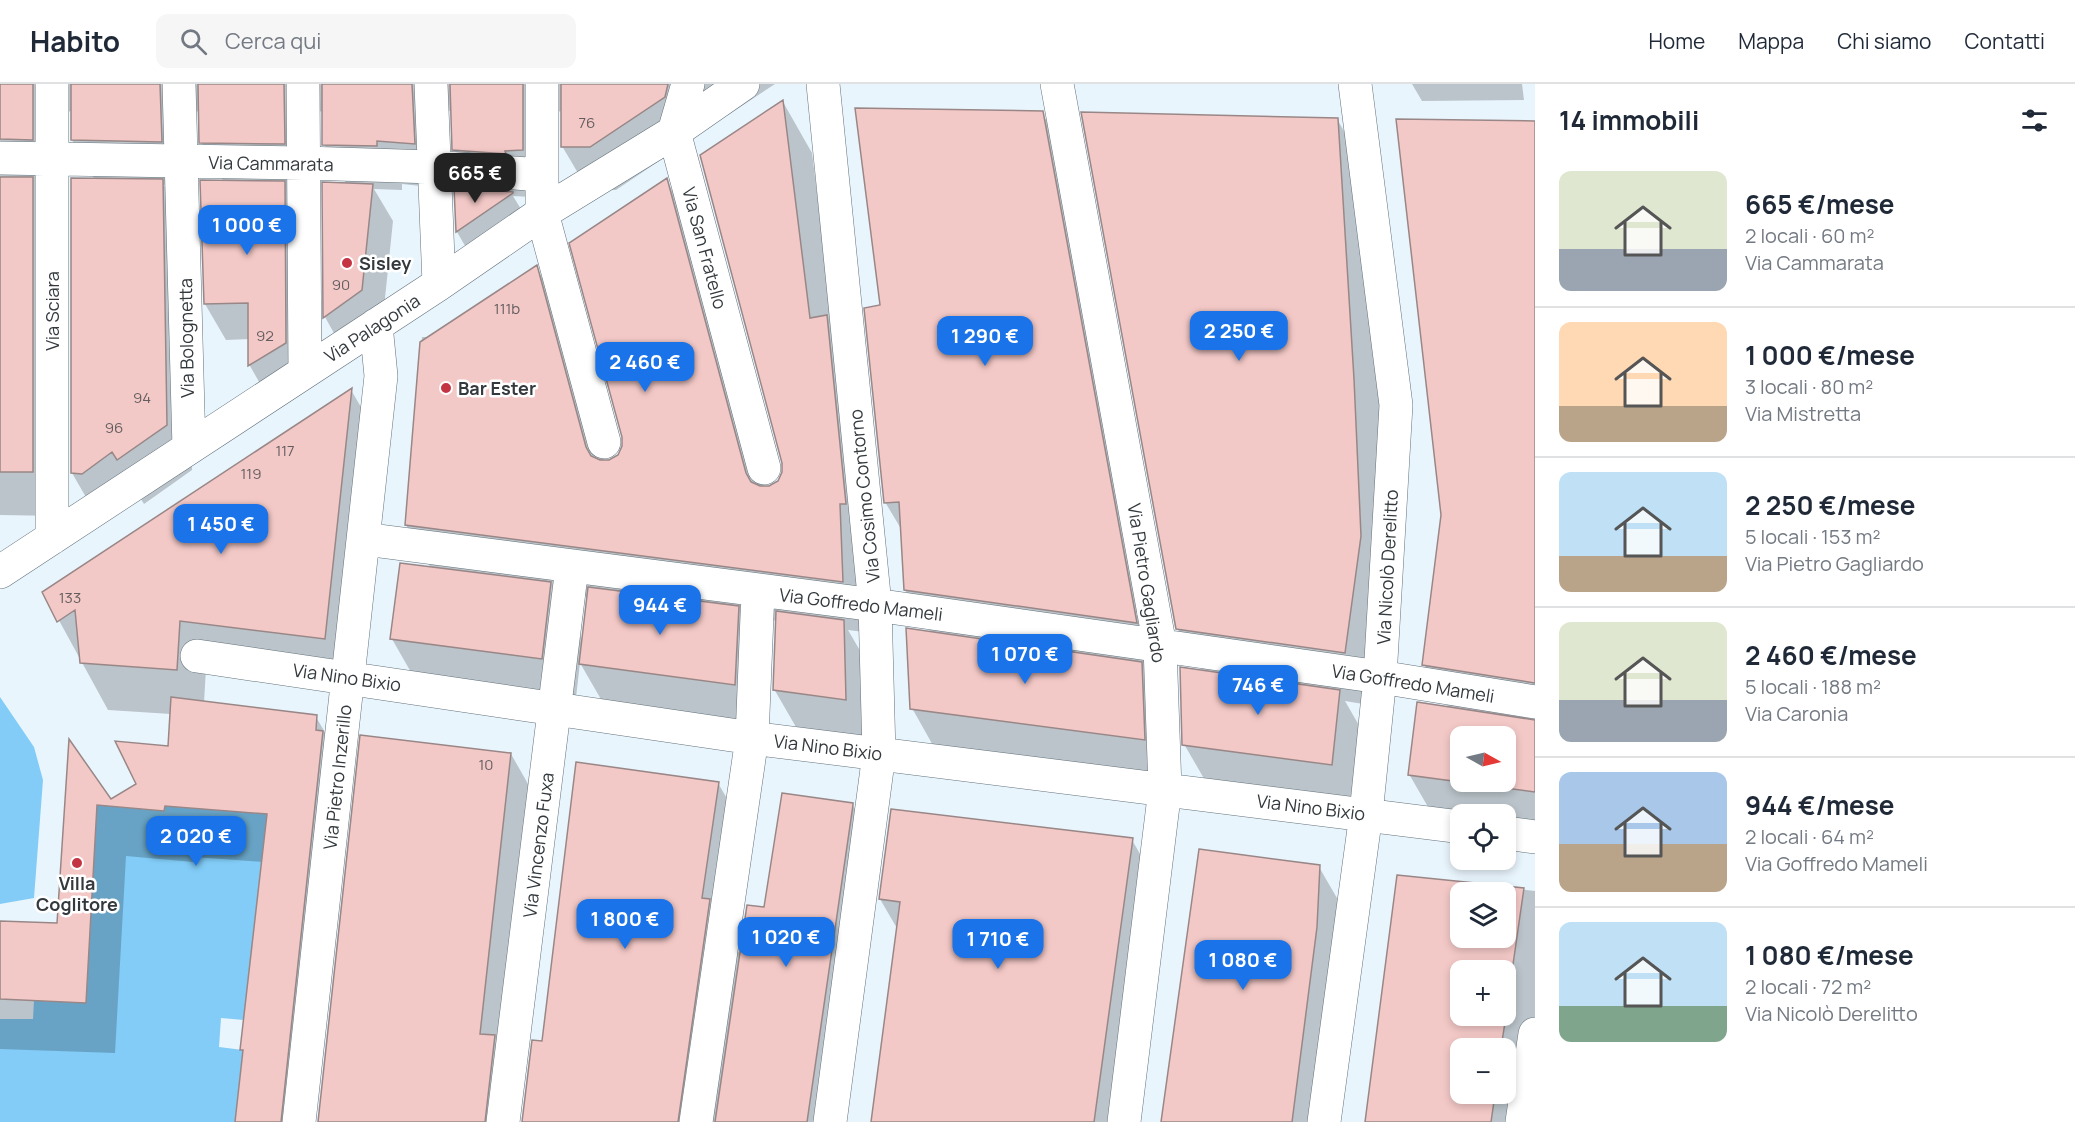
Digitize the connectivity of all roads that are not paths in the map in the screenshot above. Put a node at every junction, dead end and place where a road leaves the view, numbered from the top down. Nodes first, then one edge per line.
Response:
1 (52, 84) edge
2 (180, 84) edge
3 (303, 84) edge
4 (431, 84) edge
5 (542, 84) edge
6 (688, 84) edge
7 (743, 84) edge
8 (823, 84) edge
9 (1057, 84) edge
10 (1355, 84) edge
11 (674, 132) junction
12 (0, 158) edge
13 (52, 158) junction
14 (182, 161) junction
15 (304, 163) junction
16 (434, 167) junction
17 (541, 175) junction
18 (542, 213) junction
19 (439, 284) junction
20 (376, 325) junction
21 (305, 371) junction
22 (604, 442) dead end
23 (189, 448) junction
24 (764, 468) dead end
25 (52, 538) junction
26 (364, 539) junction
27 (572, 567) junction
28 (0, 572) edge
29 (759, 591) junction
30 (875, 605) junction
31 (1160, 646) junction
32 (198, 656) dead end
33 (348, 677) junction
34 (1380, 677) junction
35 (1535, 702) edge
36 (555, 708) junction
37 (752, 738) junction
38 (879, 754) junction
39 (1165, 789) junction
40 (1366, 814) junction
41 (1450, 825) edge
42 (1516, 834) edge
43 (1535, 837) edge
44 (1535, 1034) edge
45 (299, 1122) edge
46 (503, 1122) edge
47 (696, 1122) edge
48 (830, 1122) edge
49 (1124, 1122) edge
50 (1324, 1122) edge
51 (1522, 1122) edge

1 - 13 street, Via Sciara
2 - 14 street, Via Bolognetta
3 - 15 street
4 - 16 street
5 - 17 street
6 - 11 street
7 - 11 street, Via Palagonia
8 - 30 street, Via Cosimo Contorno
9 - 31 street, Via Pietro Gagliardo
10 - 34 street, Via Nicolò Derelitto
11 - 18 street, Via Palagonia
11 - 24 street, Via San Fratello
12 - 13 street, Via Cammarata
13 - 14 street, Via Cammarata
13 - 25 street, Via Sciara
14 - 15 street, Via Cammarata
14 - 23 street, Via Bolognetta
15 - 16 street, Via Cammarata
15 - 21 street
16 - 17 street, Via Cammarata
16 - 19 street
17 - 18 street
18 - 19 street, Via Palagonia
18 - 22 street
19 - 20 street, Via Palagonia
20 - 21 street, Via Palagonia
20 - 26 street, Via Pietro Inzerillo
21 - 23 street, Via Palagonia
23 - 25 street, Via Palagonia
25 - 28 street, Via Palagonia
26 - 27 street, Via Goffredo Mameli
26 - 33 street, Via Pietro Inzerillo
27 - 29 street, Via Goffredo Mameli
27 - 36 street, Via Vincenzo Fuxa
29 - 30 street, Via Goffredo Mameli
29 - 37 street
30 - 31 street, Via Goffredo Mameli
30 - 38 street, Via Cosimo Contorno
31 - 34 street, Via Goffredo Mameli
31 - 39 street, Via Pietro Gagliardo
32 - 33 street, Via Nino Bixio
33 - 36 street, Via Nino Bixio
33 - 45 street, Via Pietro Inzerillo
34 - 35 street, Via Goffredo Mameli
34 - 40 street, Via Nicolò Derelitto
36 - 37 street, Via Nino Bixio
36 - 46 street, Via Vincenzo Fuxa
37 - 38 street, Via Nino Bixio
37 - 47 street
38 - 39 street, Via Nino Bixio
38 - 48 street, Via Cosimo Contorno
39 - 40 street, Via Nino Bixio
39 - 49 street, Via Pietro Gagliardo
40 - 41 street, Via Nino Bixio
40 - 50 street, Via Nicolò Derelitto
42 - 43 street
44 - 51 street

